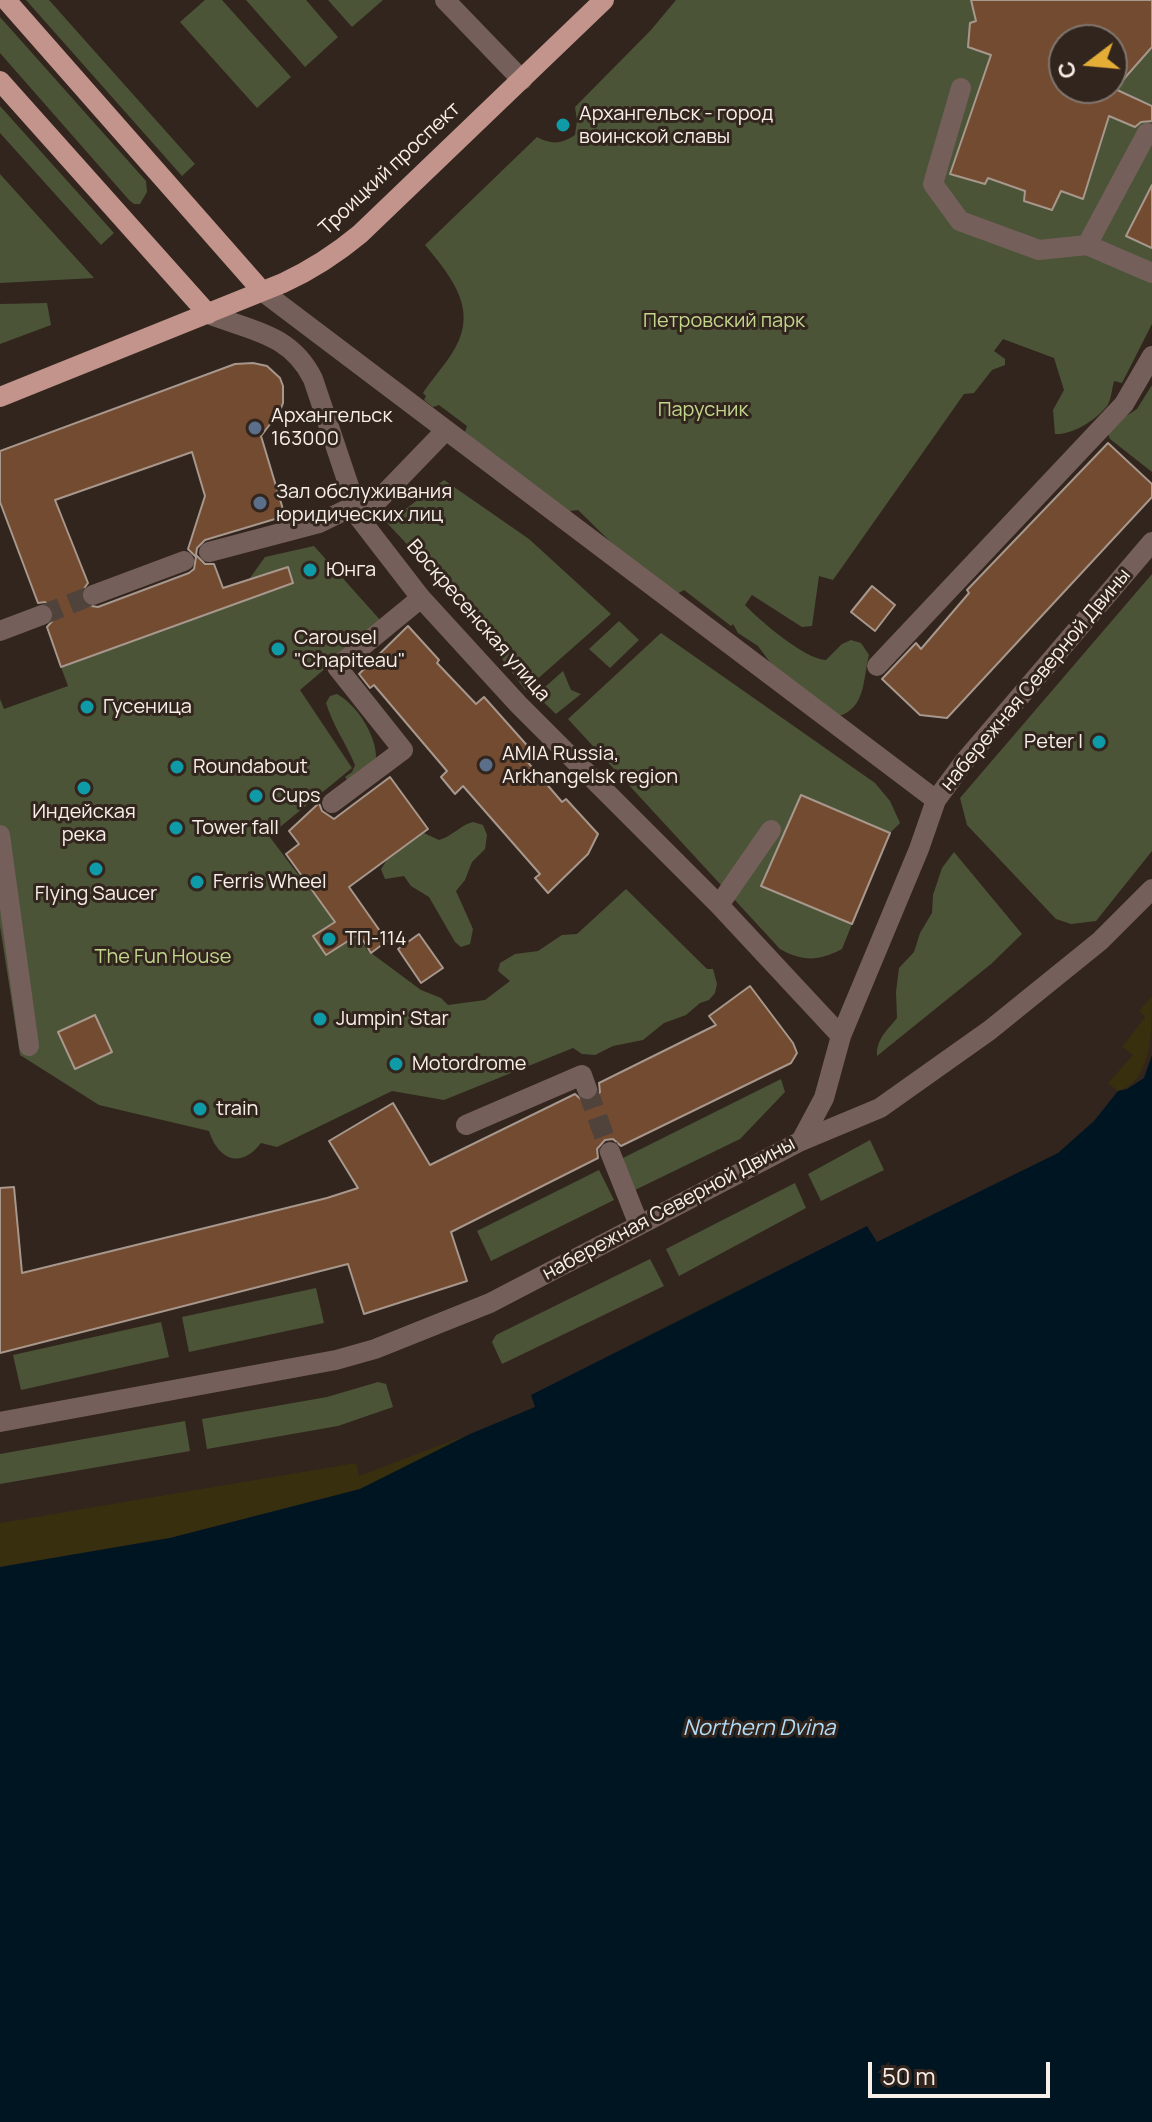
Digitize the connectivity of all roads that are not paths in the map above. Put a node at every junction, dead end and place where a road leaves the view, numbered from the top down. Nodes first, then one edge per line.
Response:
1 (6, 0) edge
2 (445, 0) edge
3 (604, 0) edge
4 (522, 80) junction
5 (0, 81) edge
6 (961, 88) dead end
7 (1147, 133) dead end
8 (1087, 245) junction
9 (1152, 273) edge
10 (262, 291) junction
11 (208, 314) junction
12 (1152, 356) edge
13 (0, 397) edge
14 (446, 430) junction
15 (358, 512) junction
16 (1152, 542) edge
17 (209, 552) dead end
18 (184, 561) dead end
19 (93, 595) tunnel mouth
20 (421, 598) junction
21 (42, 615) tunnel mouth
22 (0, 631) edge
23 (877, 666) dead end
24 (936, 800) junction
25 (332, 803) dead end
26 (771, 830) dead end
27 (0, 835) edge
28 (1152, 889) edge
29 (719, 905) junction
30 (841, 1036) junction
31 (29, 1046) dead end
32 (587, 1089) dead end
33 (466, 1125) dead end
34 (801, 1141) junction
35 (610, 1152) tunnel mouth
36 (639, 1225) junction
37 (0, 1422) edge

1 - 10 main road
2 - 4 street
3 - 4 main road, Троицкий проспект
4 - 10 main road, Троицкий проспект
5 - 11 main road, Воскресенская улица
6 - 8 street
7 - 8 street
8 - 9 street
10 - 11 main road, Троицкий проспект
10 - 14 street
11 - 13 main road, Троицкий проспект
11 - 15 street, Воскресенская улица
12 - 23 street
14 - 15 street
14 - 24 street
15 - 17 street
15 - 20 street, Воскресенская улица
16 - 24 street, набережная Северной Двины
18 - 19 street
20 - 25 street
20 - 29 street, Воскресенская улица
21 - 22 street
24 - 30 street, набережная Северной Двины
26 - 29 street
27 - 31 street
28 - 34 street
29 - 30 street, Воскресенская улица
30 - 34 street, набережная Северной Двины
32 - 33 street
34 - 36 street, набережная Северной Двины
35 - 36 street
36 - 37 street, набережная Северной Двины

